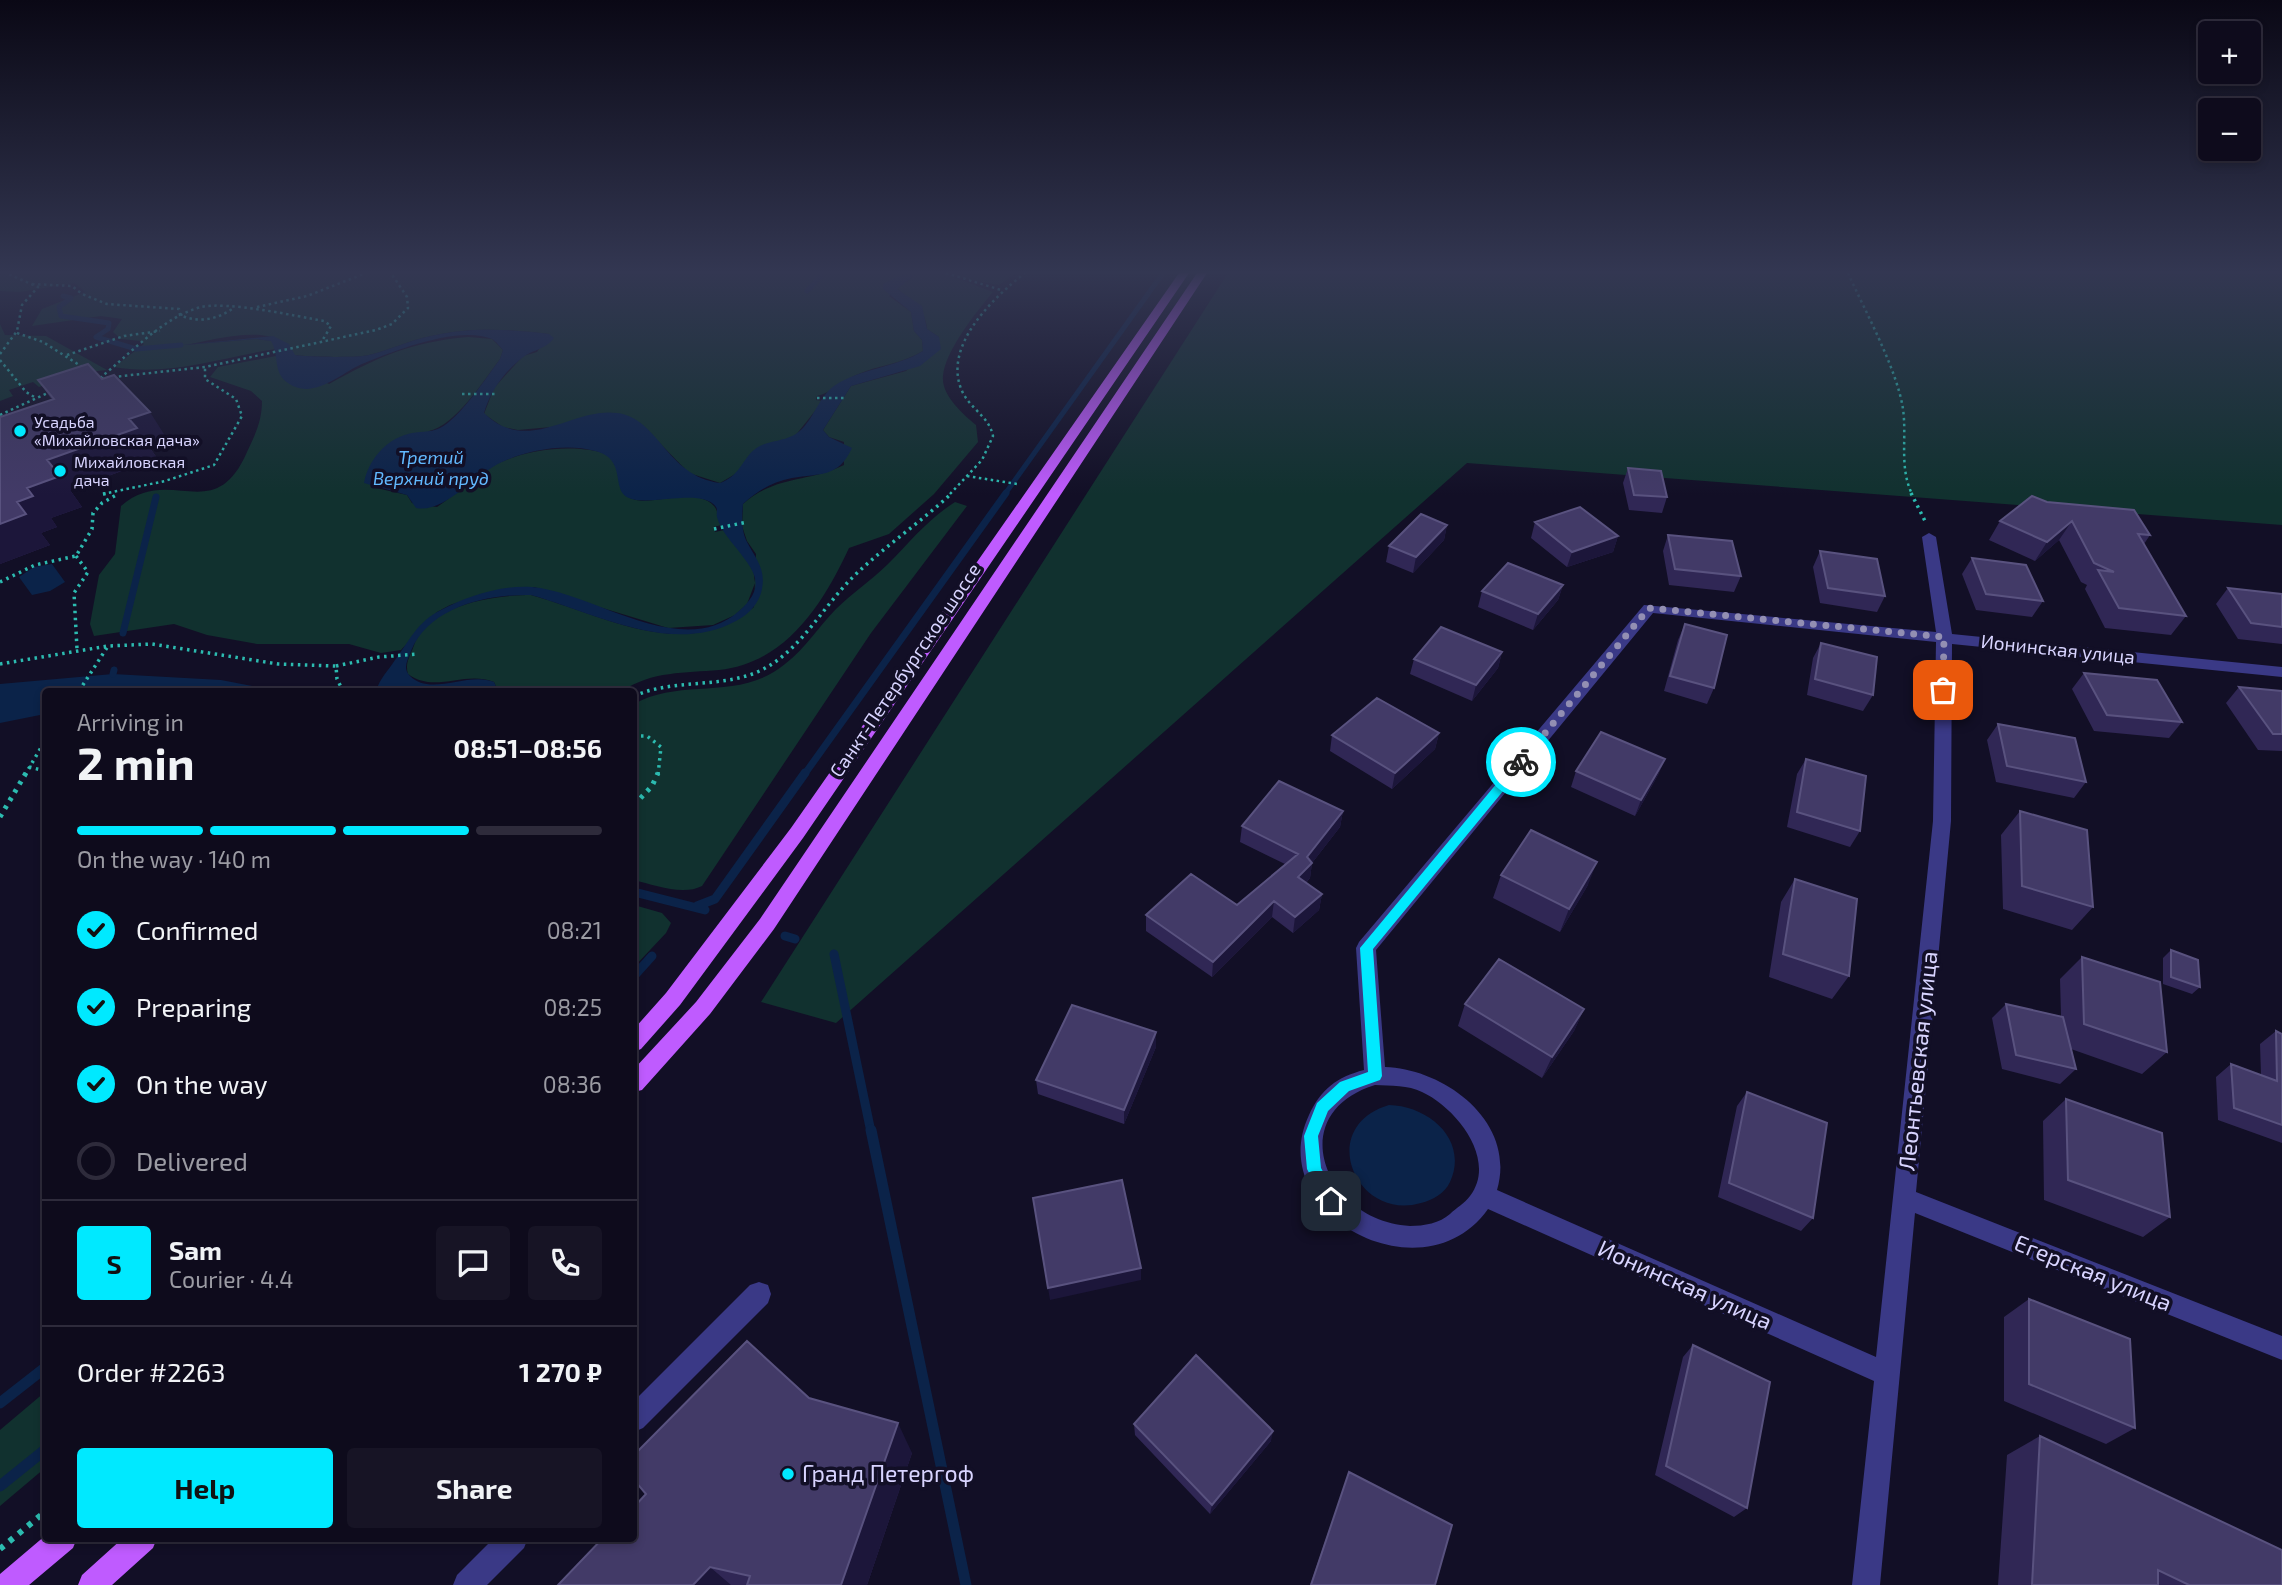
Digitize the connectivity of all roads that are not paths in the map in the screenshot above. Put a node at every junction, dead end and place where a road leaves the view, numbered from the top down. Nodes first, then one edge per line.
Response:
1 (1133, 347) edge
2 (1153, 347) edge
3 (1929, 537) dead end
4 (1944, 637) junction
5 (2282, 672) edge
6 (637, 1039) edge
7 (1375, 1076) junction
8 (637, 1080) edge
9 (1484, 1196) junction
10 (1905, 1198) junction
11 (759, 1294) dead end
12 (2282, 1348) edge
13 (1887, 1374) junction
14 (637, 1416) edge
15 (58, 1542) edge
16 (139, 1542) edge
17 (510, 1542) edge
18 (8, 1585) edge
19 (92, 1585) edge
20 (467, 1585) edge
21 (1866, 1585) edge

1 - 6 main road, Санкт-Петербургское шоссе
2 - 8 main road, Санкт-Петербургское шоссе
3 - 4 lane, Леонтьевская улица
4 - 5 lane, Ионинская улица
4 - 7 lane, Ионинская улица
4 - 10 lane, Леонтьевская улица
7 - 9 lane
7 - 9 lane
9 - 13 lane, Ионинская улица
10 - 12 lane, Егерская улица
10 - 13 lane, Леонтьевская улица
11 - 14 lane
13 - 21 lane, Леонтьевская улица
15 - 18 main road
16 - 19 main road
17 - 20 lane

